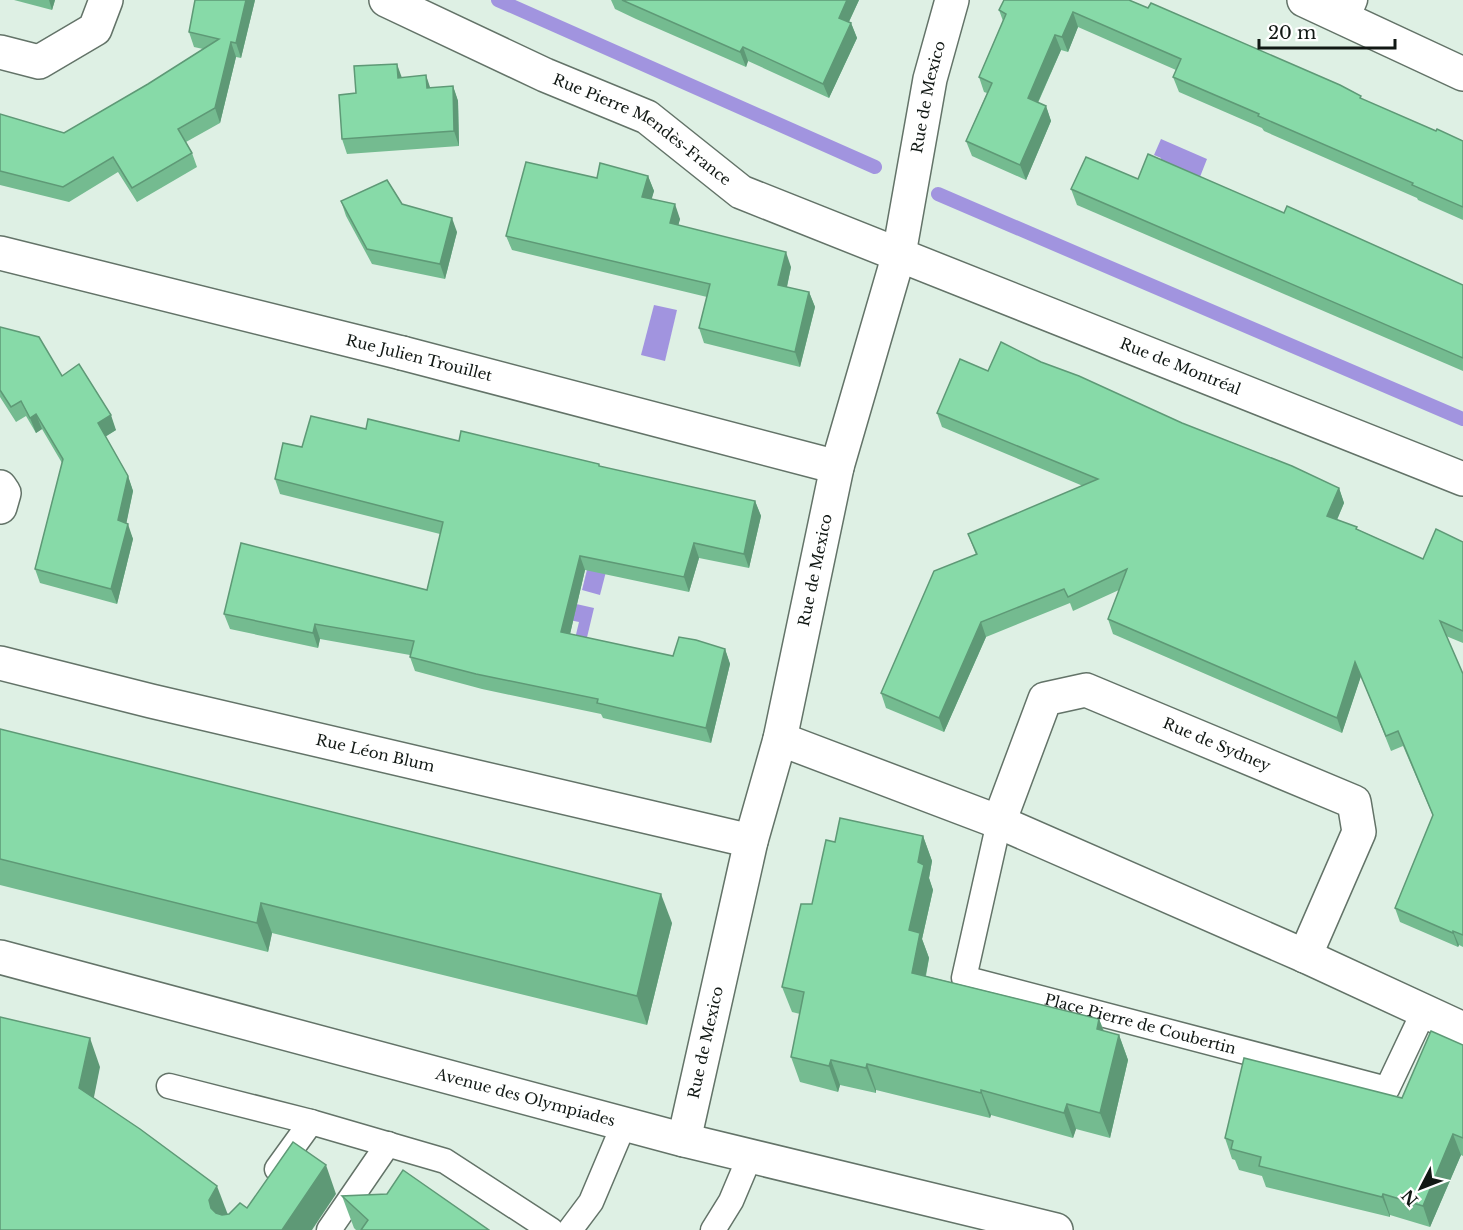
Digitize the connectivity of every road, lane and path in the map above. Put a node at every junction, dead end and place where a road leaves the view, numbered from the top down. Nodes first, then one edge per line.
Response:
1 (106, 0) edge
2 (386, 0) edge
3 (952, 0) edge
4 (1304, 0) edge
5 (1351, 10) edge
6 (0, 52) edge
7 (1463, 74) edge
8 (0, 253) edge
9 (899, 254) junction
10 (837, 466) junction
11 (1463, 478) edge
12 (0, 487) edge
13 (0, 507) edge
14 (0, 663) edge
15 (780, 740) junction
16 (999, 822) junction
17 (751, 841) junction
18 (1305, 956) junction
19 (0, 957) edge
20 (1424, 1011) junction
21 (1463, 1029) edge
22 (169, 1086) dead end
23 (311, 1122) junction
24 (624, 1124) junction
25 (684, 1140) junction
26 (388, 1144) junction
27 (750, 1156) junction
28 (266, 1185) edge
29 (328, 1230) edge
30 (550, 1230) edge
31 (570, 1230) edge
32 (713, 1230) edge
33 (1056, 1230) edge

1 - 6 street
2 - 9 street, Rue Pierre Mendès-France
3 - 9 street, Rue de Mexico
4 - 5 street
5 - 7 street
8 - 10 street, Rue Julien Trouillet
9 - 10 street, Rue de Mexico
9 - 11 street, Rue de Montréal
10 - 15 street, Rue de Mexico
12 - 13 street
14 - 17 street, Rue Léon Blum
15 - 16 street
15 - 17 street, Rue de Mexico
16 - 18 street
16 - 18 street, Rue de Sydney
16 - 20 lane, Place Pierre de Coubertin
17 - 25 street, Rue de Mexico
18 - 20 street
19 - 24 street, Avenue des Olympiades
20 - 21 street
22 - 23 lane
23 - 26 lane
23 - 28 lane
24 - 25 street, Avenue des Olympiades
24 - 31 lane
25 - 27 street, Avenue des Olympiades
26 - 29 lane
26 - 30 lane
27 - 32 lane
27 - 33 street, Avenue des Olympiades

